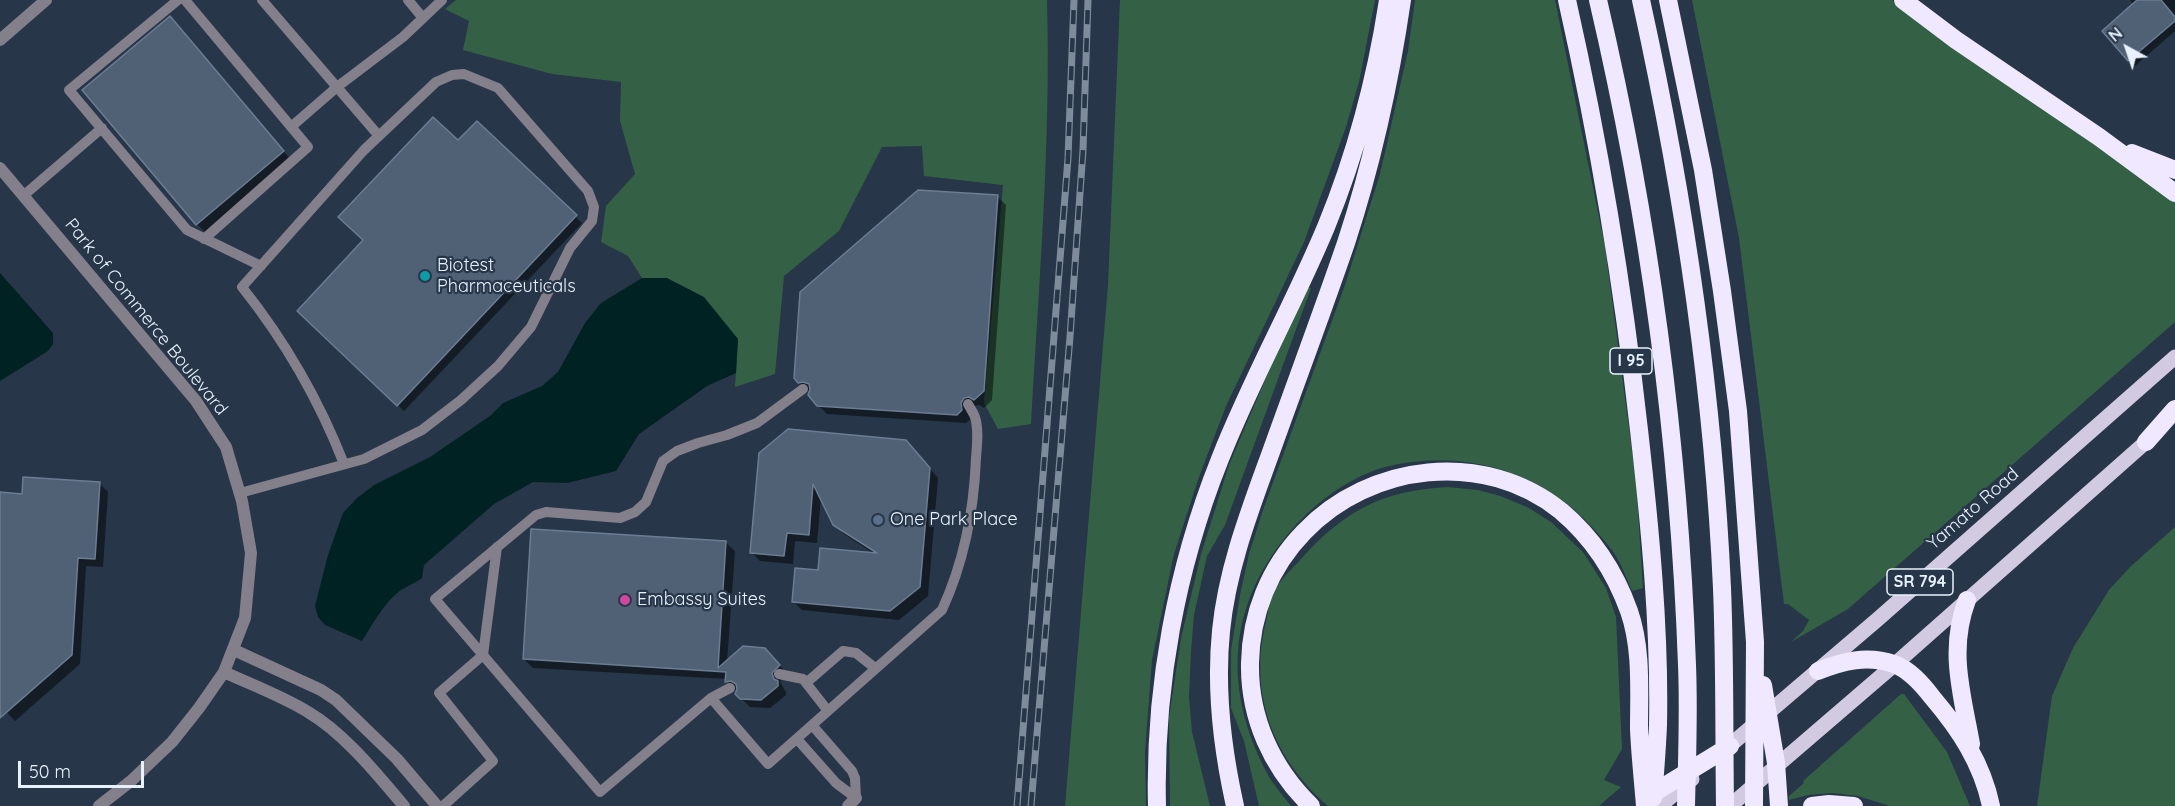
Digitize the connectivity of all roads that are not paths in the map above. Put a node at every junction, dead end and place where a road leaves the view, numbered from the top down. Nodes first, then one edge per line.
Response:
1 (46, 0) edge
2 (178, 0) edge
3 (185, 0) edge
4 (262, 0) edge
5 (408, 0) edge
6 (442, 0) edge
7 (1388, 0) edge
8 (1401, 0) edge
9 (1567, 0) edge
10 (1598, 0) edge
11 (1641, 0) edge
12 (1668, 0) edge
13 (1903, 0) edge
14 (423, 18) junction
15 (0, 40) edge
16 (337, 87) junction
17 (291, 128) junction
18 (102, 129) junction
19 (379, 136) junction
20 (2099, 137) junction
21 (0, 168) edge
22 (2175, 170) edge
23 (2175, 192) edge
24 (23, 196) junction
25 (204, 239) junction
26 (261, 266) junction
27 (2175, 357) edge
28 (803, 390) dead end
29 (968, 404) dead end
30 (2175, 409) edge
31 (2175, 417) edge
32 (2146, 442) junction
33 (344, 464) junction
34 (240, 493) junction
35 (497, 547) junction
36 (1967, 600) junction
37 (1755, 642) junction
38 (234, 650) junction
39 (483, 656) junction
40 (1894, 664) junction
41 (875, 668) junction
42 (1818, 671) junction
43 (224, 672) junction
44 (779, 674) dead end
45 (806, 683) junction
46 (730, 688) dead end
47 (711, 698) junction
48 (828, 711) junction
49 (812, 725) junction
50 (797, 739) junction
51 (1730, 746) junction
52 (1974, 755) junction
53 (853, 803) edge
54 (99, 806) edge
55 (404, 806) edge
56 (437, 806) edge
57 (443, 806) edge
58 (1157, 806) edge
59 (1235, 806) edge
60 (1311, 806) edge
61 (1633, 806) edge
62 (1645, 806) edge
63 (1653, 806) edge
64 (1660, 806) edge
65 (1686, 806) edge
66 (1725, 806) edge
67 (1730, 806) edge
68 (1754, 806) edge
69 (1779, 806) edge
70 (1812, 806) edge
71 (1854, 806) edge
72 (1991, 806) edge

1 - 15 street
2 - 18 lane
3 - 17 lane
4 - 16 lane
5 - 14 lane
6 - 14 lane
7 - 58 highway
8 - 59 highway
9 - 63 highway, I 95
10 - 65 highway
11 - 66 highway
12 - 37 highway
13 - 20 highway
14 - 16 lane
16 - 17 lane
16 - 19 lane
17 - 25 lane
18 - 24 lane
18 - 25 lane
19 - 26 lane
19 - 33 lane
20 - 22 highway
20 - 23 highway
21 - 24 street, Park of Commerce Boulevard
24 - 34 street, Park of Commerce Boulevard
25 - 26 lane
26 - 33 lane
27 - 42 main road, Yamato Road / SR 794
28 - 35 lane
29 - 41 lane
30 - 32 highway
31 - 32 main road, SR 794
32 - 36 main road, SR 794
33 - 34 lane
34 - 38 street, Park of Commerce Boulevard
35 - 39 lane
35 - 39 lane
36 - 40 main road, SR 794
36 - 52 highway
37 - 68 highway
37 - 69 highway
38 - 43 street, Park of Commerce Boulevard
38 - 56 street
39 - 47 lane
39 - 57 lane
40 - 42 highway
40 - 52 highway
40 - 67 main road, SR 794
41 - 45 lane
41 - 48 lane
42 - 51 main road, Yamato Road / SR 794
43 - 54 street, Park of Commerce Boulevard
43 - 55 street
44 - 45 lane
45 - 48 lane
46 - 47 lane
47 - 50 lane
48 - 49 lane
49 - 50 lane
49 - 53 lane
50 - 53 lane
51 - 61 highway
51 - 64 main road, Yamato Road / SR 794
52 - 72 highway
60 - 62 highway
70 - 71 highway

